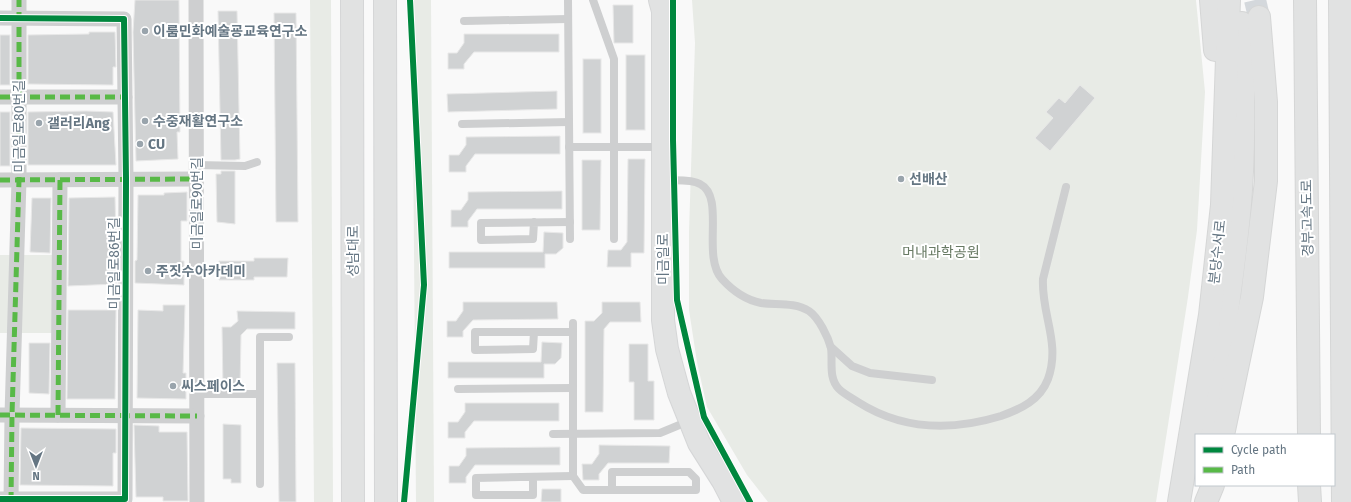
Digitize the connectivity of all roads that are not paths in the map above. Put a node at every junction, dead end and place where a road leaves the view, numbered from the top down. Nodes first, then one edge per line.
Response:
1 (19, 0) edge
2 (196, 0) edge
3 (352, 0) edge
4 (385, 0) edge
5 (568, 0) edge
6 (593, 0) edge
7 (660, 0) edge
8 (1211, 0) edge
9 (1229, 0) edge
10 (1242, 0) tunnel mouth
11 (1305, 0) edge
12 (1340, 0) edge
13 (1259, 17) tunnel mouth
14 (0, 18) edge
15 (19, 18) junction
16 (568, 19) junction
17 (464, 21) dead end
18 (0, 97) edge
19 (20, 97) junction
20 (125, 97) junction
21 (569, 122) junction
22 (462, 124) dead end
23 (1223, 133) junction
24 (614, 146) junction
25 (569, 147) junction
26 (663, 148) junction
27 (257, 162) dead end
28 (196, 172) junction
29 (126, 179) junction
30 (663, 179) junction
31 (0, 180) edge
32 (19, 180) junction
33 (60, 180) junction
34 (1066, 187) dead end
35 (534, 222) junction
36 (570, 222) junction
37 (570, 239) dead end
38 (614, 239) dead end
39 (573, 323) dead end
40 (534, 332) junction
41 (573, 332) junction
42 (289, 337) dead end
43 (831, 347) junction
44 (932, 380) dead end
45 (573, 388) junction
46 (458, 389) dead end
47 (197, 394) junction
48 (260, 394) junction
49 (6, 415) edge
50 (58, 415) junction
51 (125, 415) junction
52 (197, 416) junction
53 (690, 421) junction
54 (553, 434) dead end
55 (573, 434) junction
56 (1208, 434) edge
57 (1222, 434) edge
58 (1309, 434) edge
59 (573, 476) junction
60 (533, 477) junction
61 (260, 484) dead end
62 (1200, 486) edge
63 (1213, 486) edge
64 (1309, 486) edge
65 (612, 490) junction
66 (8, 500) edge
67 (197, 502) edge
68 (353, 502) edge
69 (386, 502) edge
70 (734, 502) edge
71 (1180, 502) edge
72 (1197, 502) edge
73 (1206, 502) edge
74 (1310, 502) edge
75 (1343, 502) edge

1 - 15 street, 미금일로80번길
2 - 28 street, 미금일로90번길
3 - 68 main road, 성남대로
4 - 69 main road
5 - 16 lane
6 - 24 lane
7 - 26 main road, 미금일로
8 - 23 main road
9 - 23 main road, 분당수서로
10 - 56 main road, 분당수서로
11 - 58 main road, 경부고속도로
12 - 75 main road
13 - 57 main road
14 - 15 street
15 - 19 street, 미금일로80번길
15 - 20 street, 미금일로86번길
16 - 17 lane
16 - 21 lane
18 - 19 street
19 - 20 street
19 - 32 street, 미금일로80번길
20 - 29 street, 미금일로86번길
21 - 22 lane
21 - 25 lane
23 - 71 main road, 분당수서로
24 - 25 lane
24 - 26 lane
24 - 38 lane
25 - 36 lane
26 - 30 main road, 미금일로
27 - 28 lane
28 - 29 street
28 - 47 street, 미금일로90번길
29 - 33 street
29 - 51 street, 미금일로86번길
30 - 43 lane
30 - 53 main road, 미금일로
31 - 32 street
32 - 33 street
32 - 49 street, 미금일로80번길
33 - 50 street
34 - 43 lane
35 - 35 lane
35 - 36 lane
36 - 37 lane
39 - 41 lane
40 - 40 lane
40 - 41 lane
41 - 45 lane
42 - 48 lane
43 - 44 lane
45 - 46 lane
45 - 55 lane
47 - 48 lane
47 - 52 street, 미금일로90번길
48 - 61 lane
49 - 50 street
49 - 66 street, 미금일로80번길
50 - 51 street
51 - 52 street
51 - 66 street, 미금일로86번길
52 - 67 street, 미금일로90번길
53 - 55 lane
53 - 70 main road, 미금일로
54 - 55 lane
55 - 59 lane
59 - 60 lane
59 - 65 lane
60 - 60 lane
62 - 72 main road
63 - 73 main road
64 - 74 main road
65 - 65 lane

